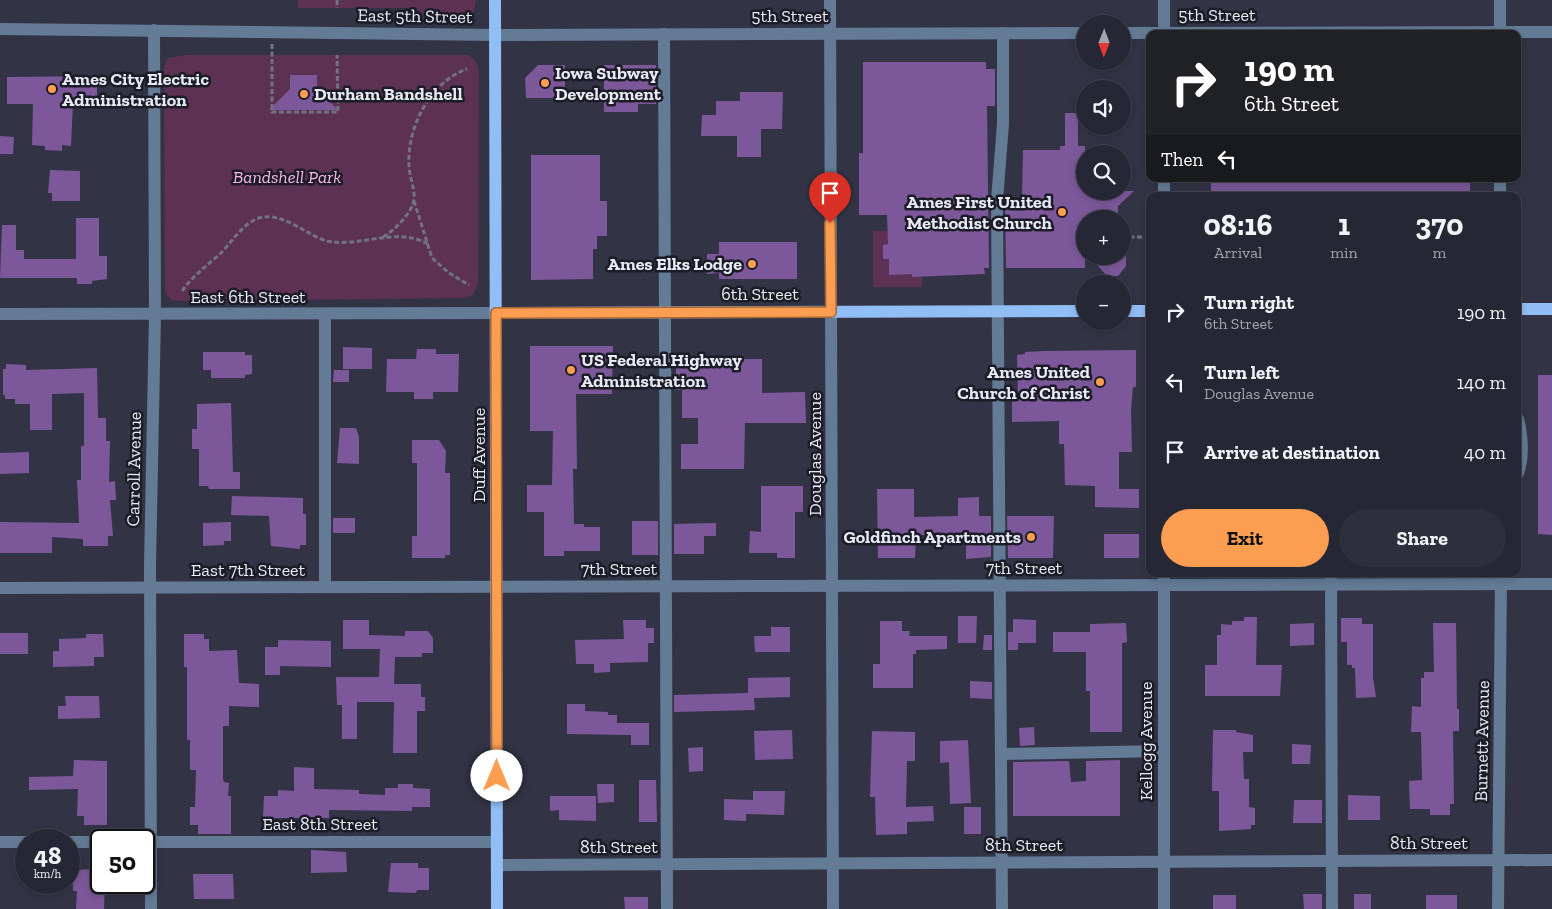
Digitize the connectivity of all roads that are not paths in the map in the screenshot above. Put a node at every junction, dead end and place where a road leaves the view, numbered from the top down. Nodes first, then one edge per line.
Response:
1 (496, 0) edge
2 (830, 0) edge
3 (1164, 0) edge
4 (1500, 0) edge
5 (0, 29) edge
6 (154, 30) junction
7 (1164, 30) edge
8 (1500, 30) edge
9 (1552, 32) edge
10 (1003, 33) junction
11 (1076, 33) edge
12 (1131, 33) edge
13 (1146, 33) edge
14 (1521, 33) edge
15 (664, 34) junction
16 (831, 34) junction
17 (496, 35) junction
18 (1552, 309) edge
19 (1521, 310) edge
20 (1076, 311) edge
21 (1131, 311) edge
22 (1146, 311) edge
23 (666, 312) junction
24 (831, 312) junction
25 (998, 312) junction
26 (496, 313) junction
27 (0, 314) edge
28 (325, 314) junction
29 (154, 315) junction
30 (1331, 579) edge
31 (1501, 579) edge
32 (1164, 580) edge
33 (1552, 584) edge
34 (667, 586) junction
35 (832, 586) junction
36 (1000, 586) junction
37 (325, 587) junction
38 (496, 587) junction
39 (0, 588) edge
40 (150, 588) junction
41 (1164, 751) junction
42 (1002, 754) junction
43 (147, 829) edge
44 (0, 842) edge
45 (15, 842) edge
46 (155, 842) edge
47 (497, 842) junction
48 (1498, 860) junction
49 (1552, 860) edge
50 (1333, 861) junction
51 (1164, 862) junction
52 (1002, 863) junction
53 (667, 864) junction
54 (832, 864) junction
55 (497, 865) junction
56 (150, 894) edge
57 (151, 909) edge
58 (497, 909) edge
59 (668, 909) edge
60 (832, 909) edge
61 (1002, 909) edge
62 (1164, 909) edge
63 (1332, 909) edge
64 (1498, 909) edge

1 - 17 main road, Duff Avenue
2 - 16 street, Douglas Avenue
3 - 7 street
4 - 8 street
5 - 6 street, East 5th Street
6 - 17 street, East 5th Street
6 - 29 street, Carroll Avenue
9 - 14 street, 5th Street
10 - 11 street, 5th Street
10 - 16 street, 5th Street
10 - 25 street
12 - 13 street, 5th Street
15 - 16 street, 5th Street
15 - 17 street, 5th Street
15 - 23 street
16 - 24 street, Douglas Avenue
17 - 26 main road, Duff Avenue
18 - 19 main road
20 - 25 main road, 6th Street
21 - 22 main road
23 - 24 main road, 6th Street
23 - 26 main road, 6th Street
23 - 34 street
24 - 25 main road, 6th Street
24 - 35 street, Douglas Avenue
25 - 36 street
26 - 28 street, East 6th Street
26 - 38 main road, Duff Avenue
27 - 29 street, East 6th Street
28 - 29 street, East 6th Street
28 - 37 street
29 - 40 street, Carroll Avenue
30 - 31 street, 7th Street
30 - 32 street, 7th Street
30 - 50 street
31 - 33 street, 7th Street
31 - 48 street, Burnett Avenue
32 - 36 street, 7th Street
32 - 41 street, Kellogg Avenue
34 - 35 street, 7th Street
34 - 38 street, 7th Street
34 - 53 street
35 - 36 street, 7th Street
35 - 54 street, Douglas Avenue
36 - 42 street
37 - 38 street, East 7th Street
37 - 40 street, East 7th Street
38 - 47 main road, Duff Avenue
39 - 40 street, East 7th Street
40 - 43 street, Carroll Avenue
41 - 42 street
41 - 51 street, Kellogg Avenue
42 - 52 street
44 - 45 street
46 - 47 street, East 8th Street
47 - 55 main road, Duff Avenue
48 - 49 street, 8th Street
48 - 50 street, 8th Street
48 - 64 street, Burnett Avenue
50 - 51 street, 8th Street
50 - 63 street
51 - 52 street, 8th Street
51 - 62 street, Kellogg Avenue
52 - 54 street, 8th Street
52 - 61 street
53 - 54 street, 8th Street
53 - 55 street, 8th Street
53 - 59 street
54 - 60 street, Douglas Avenue
55 - 58 main road, Duff Avenue
56 - 57 street, Carroll Avenue

